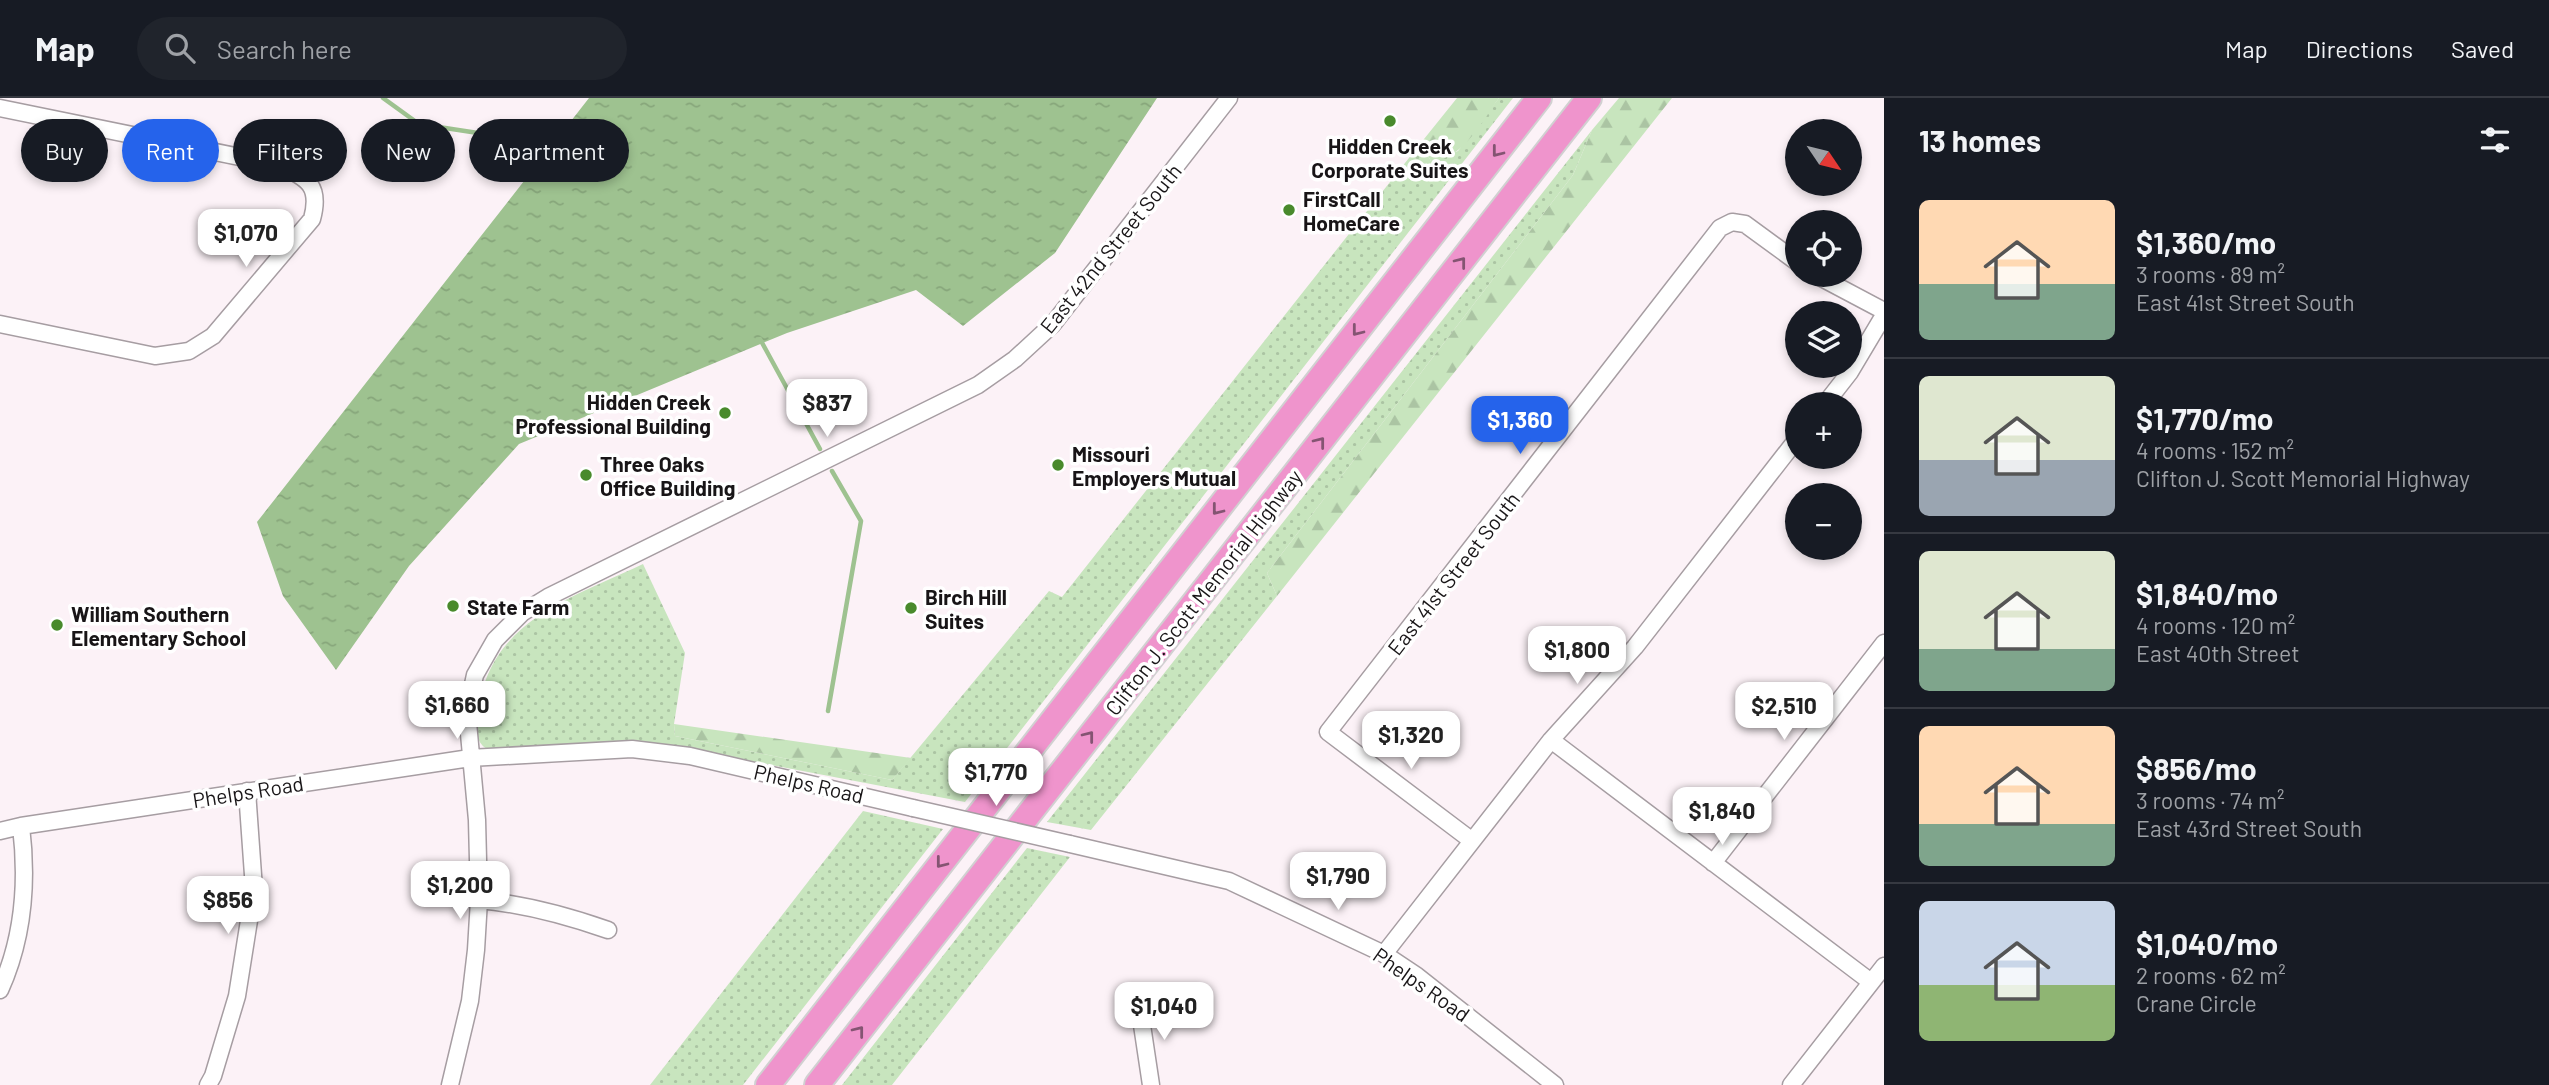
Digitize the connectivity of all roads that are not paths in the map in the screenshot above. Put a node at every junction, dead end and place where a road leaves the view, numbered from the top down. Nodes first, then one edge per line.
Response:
1 (1229, 98) edge
2 (1539, 98) edge
3 (1589, 98) edge
4 (0, 108) edge
5 (1785, 253) edge
6 (1837, 287) edge
7 (1884, 313) edge
8 (0, 324) edge
9 (1834, 392) edge
10 (1785, 454) edge
11 (1884, 643) edge
12 (1551, 740) junction
13 (470, 758) junction
14 (247, 791) junction
15 (21, 826) junction
16 (0, 831) edge
17 (1471, 840) junction
18 (1713, 863) junction
19 (479, 900) junction
20 (608, 930) dead end
21 (1384, 954) junction
22 (1884, 966) edge
23 (1871, 982) junction
24 (0, 990) edge
25 (1139, 1005) dead end
26 (1544, 1082) edge
27 (208, 1085) edge
28 (450, 1085) edge
29 (768, 1085) edge
30 (817, 1085) edge
31 (1151, 1085) edge
32 (1791, 1085) edge

1 - 13 street, East 42nd Street South
2 -> 29 highway, Clifton J. Scott Memorial Highway
30 -> 3 highway, Clifton J. Scott Memorial Highway
4 - 8 street
5 - 17 street, East 41st Street South
6 - 7 street
7 - 9 street
10 - 12 street
11 - 18 street
12 - 17 street
12 - 18 street
13 - 14 street, Phelps Road
13 - 19 street, East 42nd Street South
13 - 21 street, Phelps Road, bridge
14 - 15 street, Phelps Road
14 - 27 street
15 - 16 street, Phelps Road
15 - 24 street
17 - 21 street
18 - 23 street
19 - 20 street
19 - 28 street, East 42nd Street South
21 - 26 street, Phelps Road
22 - 23 street
23 - 32 street
25 - 31 street

